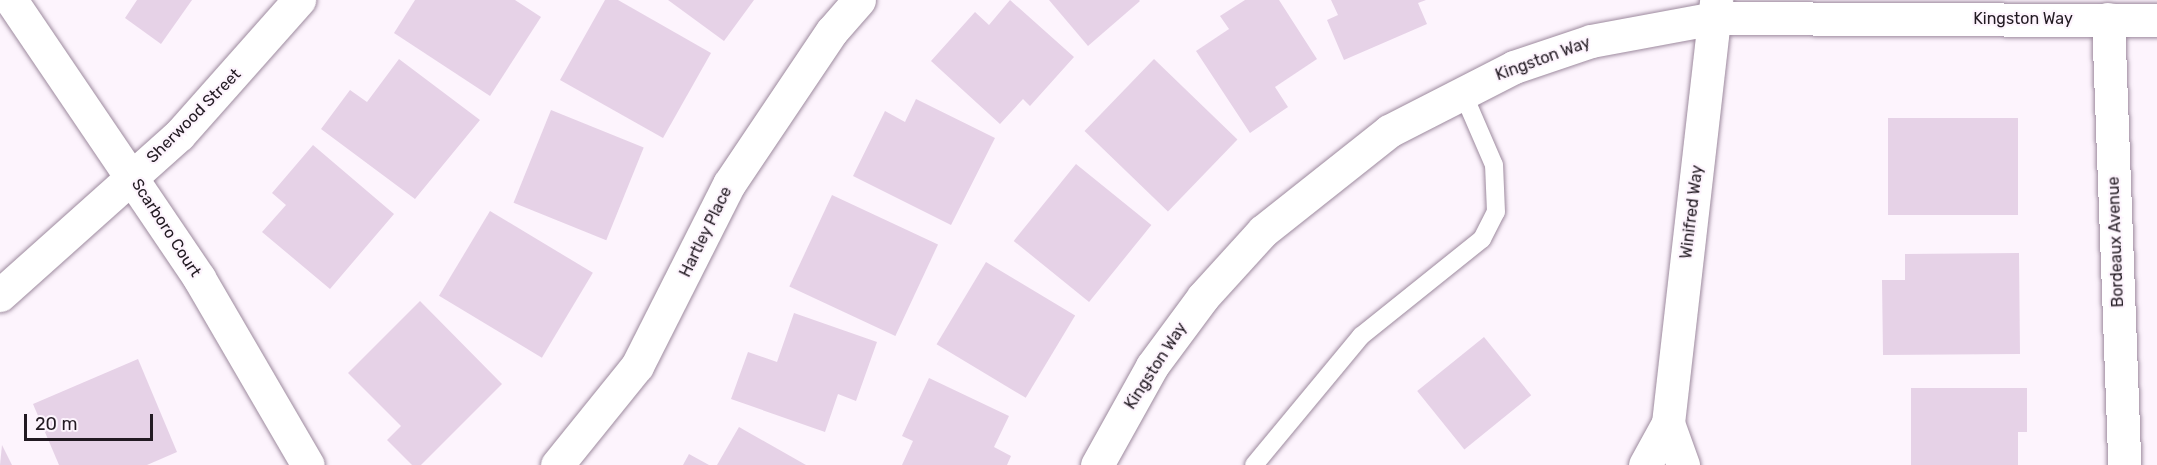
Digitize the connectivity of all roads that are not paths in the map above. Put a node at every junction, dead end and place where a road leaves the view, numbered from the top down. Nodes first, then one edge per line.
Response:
1 (10, 0) edge
2 (299, 0) edge
3 (859, 0) edge
4 (1715, 9) edge
5 (2108, 19) junction
6 (2157, 20) edge
7 (1462, 91) junction
8 (133, 177) junction
9 (0, 295) edge
10 (1668, 423) junction
11 (308, 465) edge
12 (557, 465) edge
13 (1096, 465) edge
14 (1254, 465) edge
15 (1645, 465) edge
16 (1683, 465) edge
17 (2124, 465) edge

1 - 8 street, Scarboro Court
2 - 8 street, Sherwood Street
3 - 12 street, Hartley Place
4 - 5 street, Kingston Way
4 - 7 street, Kingston Way
4 - 10 street, Winifred Way
5 - 6 street, Kingston Way
5 - 17 street, Bordeaux Avenue
7 - 13 street, Kingston Way
7 - 14 lane
8 - 9 street, Sherwood Street
8 - 11 street, Scarboro Court
10 - 15 street
10 - 16 street

